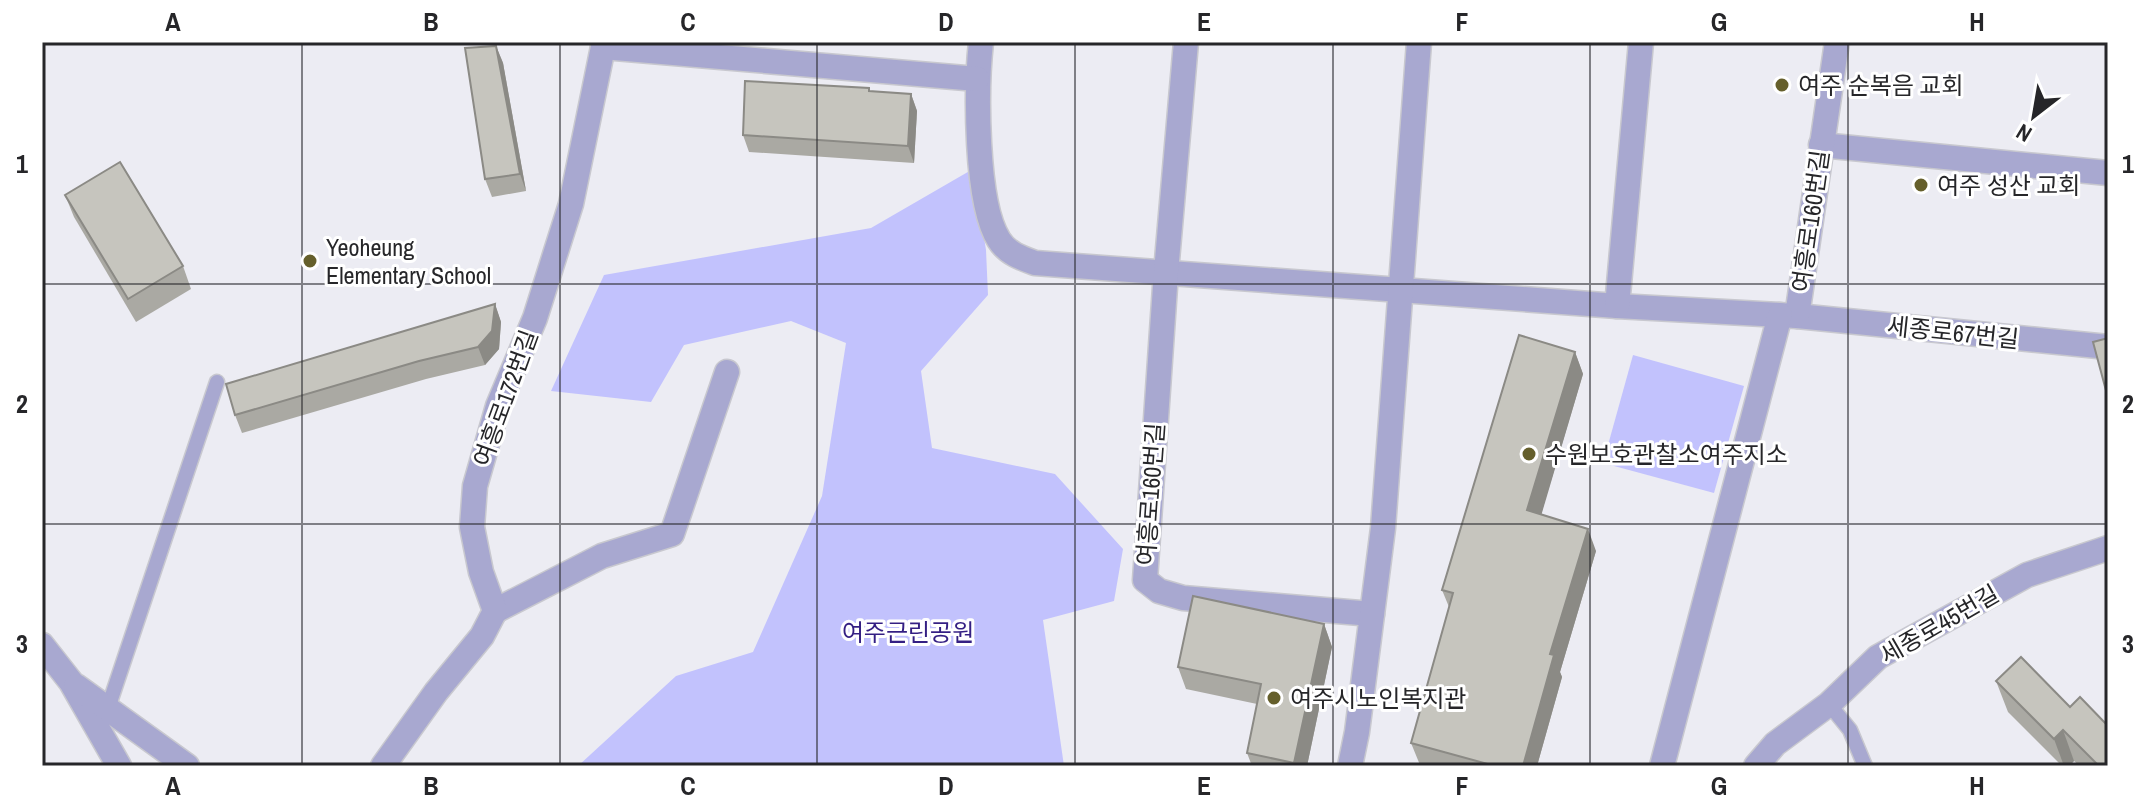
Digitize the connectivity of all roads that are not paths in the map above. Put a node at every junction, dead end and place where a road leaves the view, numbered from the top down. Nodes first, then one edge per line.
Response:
1 (981, 42) edge
2 (1186, 42) edge
3 (1419, 42) edge
4 (1641, 42) edge
5 (1837, 42) edge
6 (604, 45) edge
7 (977, 79) junction
8 (1821, 145) junction
9 (2108, 173) edge
10 (1166, 272) junction
11 (1401, 290) junction
12 (1617, 306) junction
13 (1788, 315) junction
14 (2108, 347) edge
15 (727, 372) dead end
16 (217, 382) dead end
17 (2108, 548) edge
18 (495, 611) junction
19 (1372, 614) junction
20 (42, 645) edge
21 (71, 682) junction
22 (1829, 704) junction
23 (108, 708) junction
24 (119, 766) edge
25 (187, 766) edge
26 (383, 766) edge
27 (1350, 766) edge
28 (1662, 766) edge
29 (1756, 766) edge
30 (1865, 766) edge

1 - 7 street, 여흥로160번길
2 - 10 street, 여흥로160번길
3 - 11 street
4 - 12 street
5 - 8 street, 여흥로160번길
6 - 7 street, 여흥로172번길
6 - 18 street, 여흥로172번길
7 - 10 street, 여흥로160번길
8 - 9 street
8 - 13 street, 여흥로160번길
10 - 11 street, 여흥로160번길
10 - 19 street, 여흥로160번길
11 - 12 street, 여흥로160번길
11 - 19 street
12 - 13 street, 여흥로160번길
13 - 14 street, 세종로67번길
13 - 28 street
15 - 18 street
16 - 23 lane
17 - 22 street, 세종로45번길
18 - 26 street
19 - 27 street
20 - 21 street
21 - 23 street
21 - 24 street
22 - 29 street, 세종로45번길
22 - 30 lane
23 - 25 street

